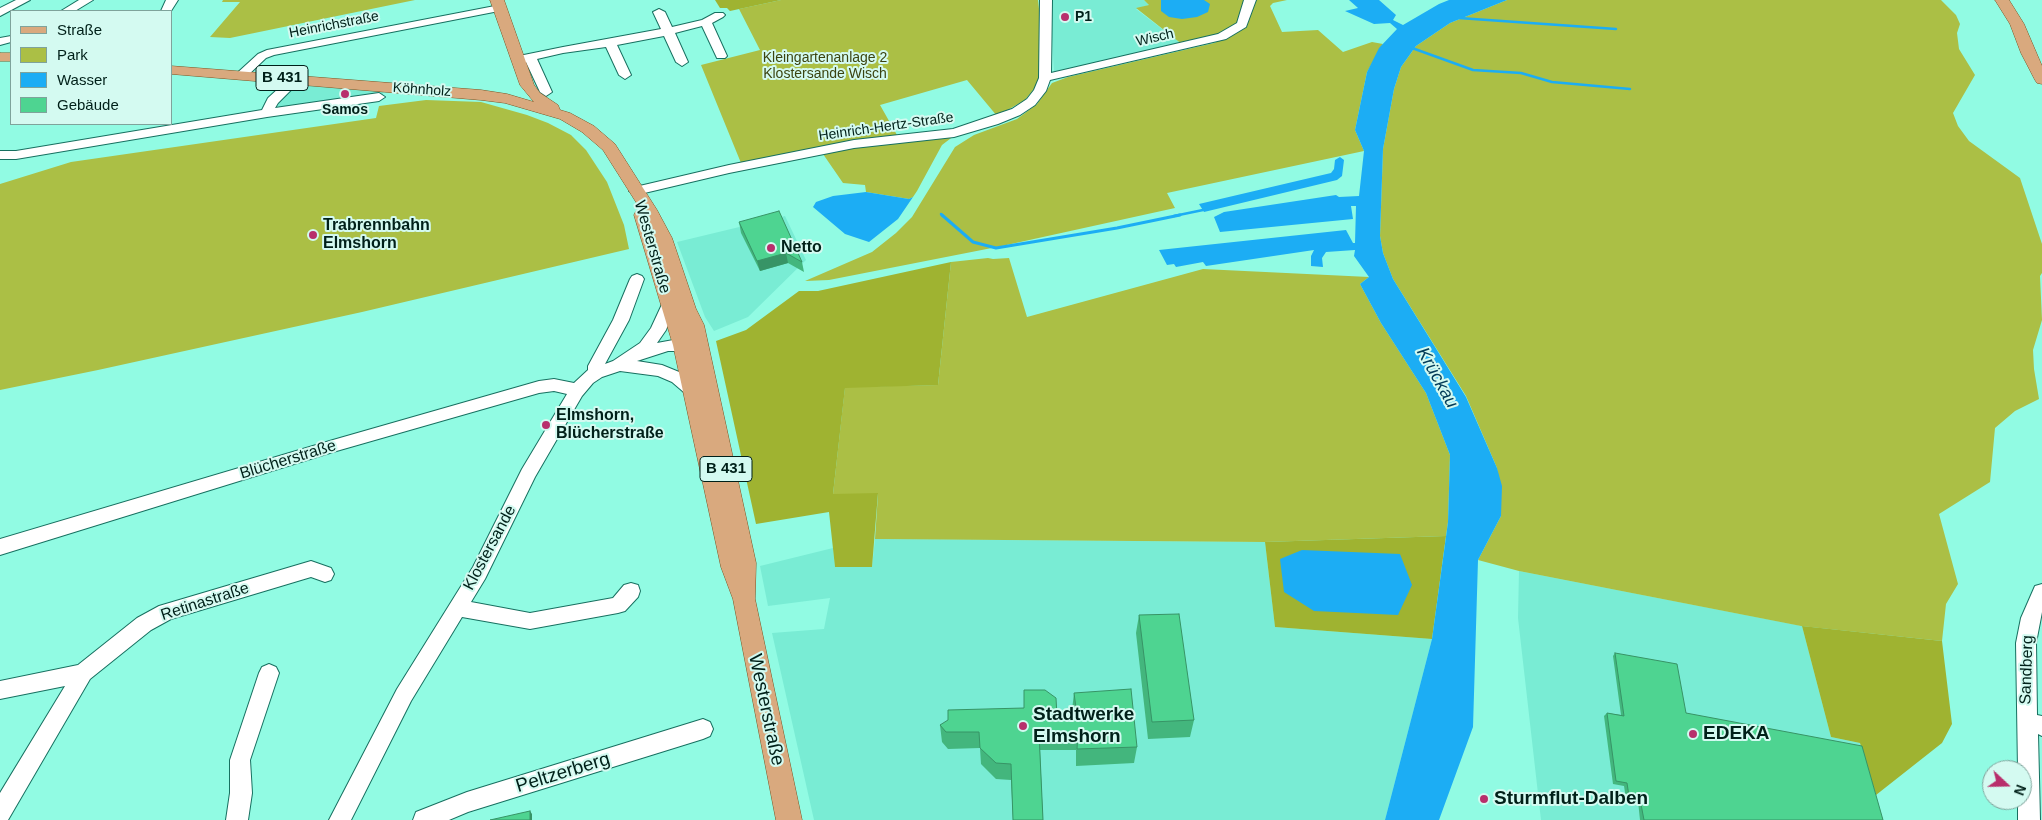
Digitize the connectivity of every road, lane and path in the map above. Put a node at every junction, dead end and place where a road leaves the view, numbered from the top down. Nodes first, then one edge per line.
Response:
1 (24, 0) edge
2 (87, 0) edge
3 (1046, 0) edge
4 (1250, 0) edge
5 (2002, 0) edge
6 (498, 4) edge
7 (69, 10) edge
8 (659, 12) dead end
9 (0, 13) edge
10 (719, 16) dead end
11 (706, 22) junction
12 (666, 32) junction
13 (610, 44) junction
14 (721, 56) dead end
15 (682, 62) dead end
16 (172, 70) edge
17 (241, 75) junction
18 (625, 75) dead end
19 (520, 77) junction
20 (1045, 78) junction
21 (296, 79) junction
22 (2042, 80) edge
23 (546, 92) dead end
24 (379, 97) dead end
25 (267, 113) junction
26 (565, 116) junction
27 (0, 155) edge
28 (636, 191) junction
29 (637, 279) dead end
30 (669, 304) junction
31 (690, 342) junction
32 (628, 363) junction
33 (596, 373) junction
34 (577, 390) junction
35 (692, 390) junction
36 (0, 546) edge
37 (325, 574) dead end
38 (631, 590) dead end
39 (2042, 592) edge
40 (744, 599) junction
41 (458, 608) junction
42 (83, 673) junction
43 (269, 674) dead end
44 (0, 690) edge
45 (2034, 724) edge
46 (703, 729) dead end
47 (0, 813) edge
48 (236, 820) edge
49 (340, 820) edge
50 (424, 820) edge
51 (789, 820) edge
52 (2029, 820) edge

1 - 9 street
2 - 7 street
3 - 20 street, Heinrich-Hertz-Straße
4 - 20 street, Wisch
5 - 22 main road
6 - 17 street, Heinrichstraße
6 - 19 main road
8 - 12 street
10 - 11 street
11 - 12 street
11 - 14 street
12 - 13 street
12 - 15 street
13 - 18 street
13 - 19 street
16 - 17 main road, Köhnholz / B 431
17 - 21 main road, Köhnholz / B 431
19 - 21 main road, Köhnholz / B 431
19 - 23 street
19 - 26 main road, Köhnholz / B 431
19 - 26 main road
20 - 28 street, Heinrich-Hertz-Straße
21 - 25 street
24 - 25 street
25 - 27 street
26 - 28 main road, Köhnholz / B 431
28 - 30 main road, Westerstraße / B 431
28 - 31 main road, Westerstraße / B 431
29 - 33 street, Klostersande
30 - 31 main road, Westerstraße / B 431
30 - 32 street
31 - 32 street
31 - 35 main road, Westerstraße / B 431
31 - 40 main road, Westerstraße / B 431
32 - 33 street
32 - 35 street
33 - 34 street, Klostersande
34 - 36 street, Blücherstraße
34 - 41 street, Klostersande
35 - 40 main road, Westerstraße / B 431
37 - 42 street, Retinastraße
38 - 41 street
39 - 45 street, Sandberg
40 - 51 main road, Westerstraße / B 431
41 - 49 street, Klostersande
42 - 44 street
42 - 47 street, Retinastraße
43 - 48 street
45 - 52 street, Sandberg
46 - 50 street, Peltzerberg

